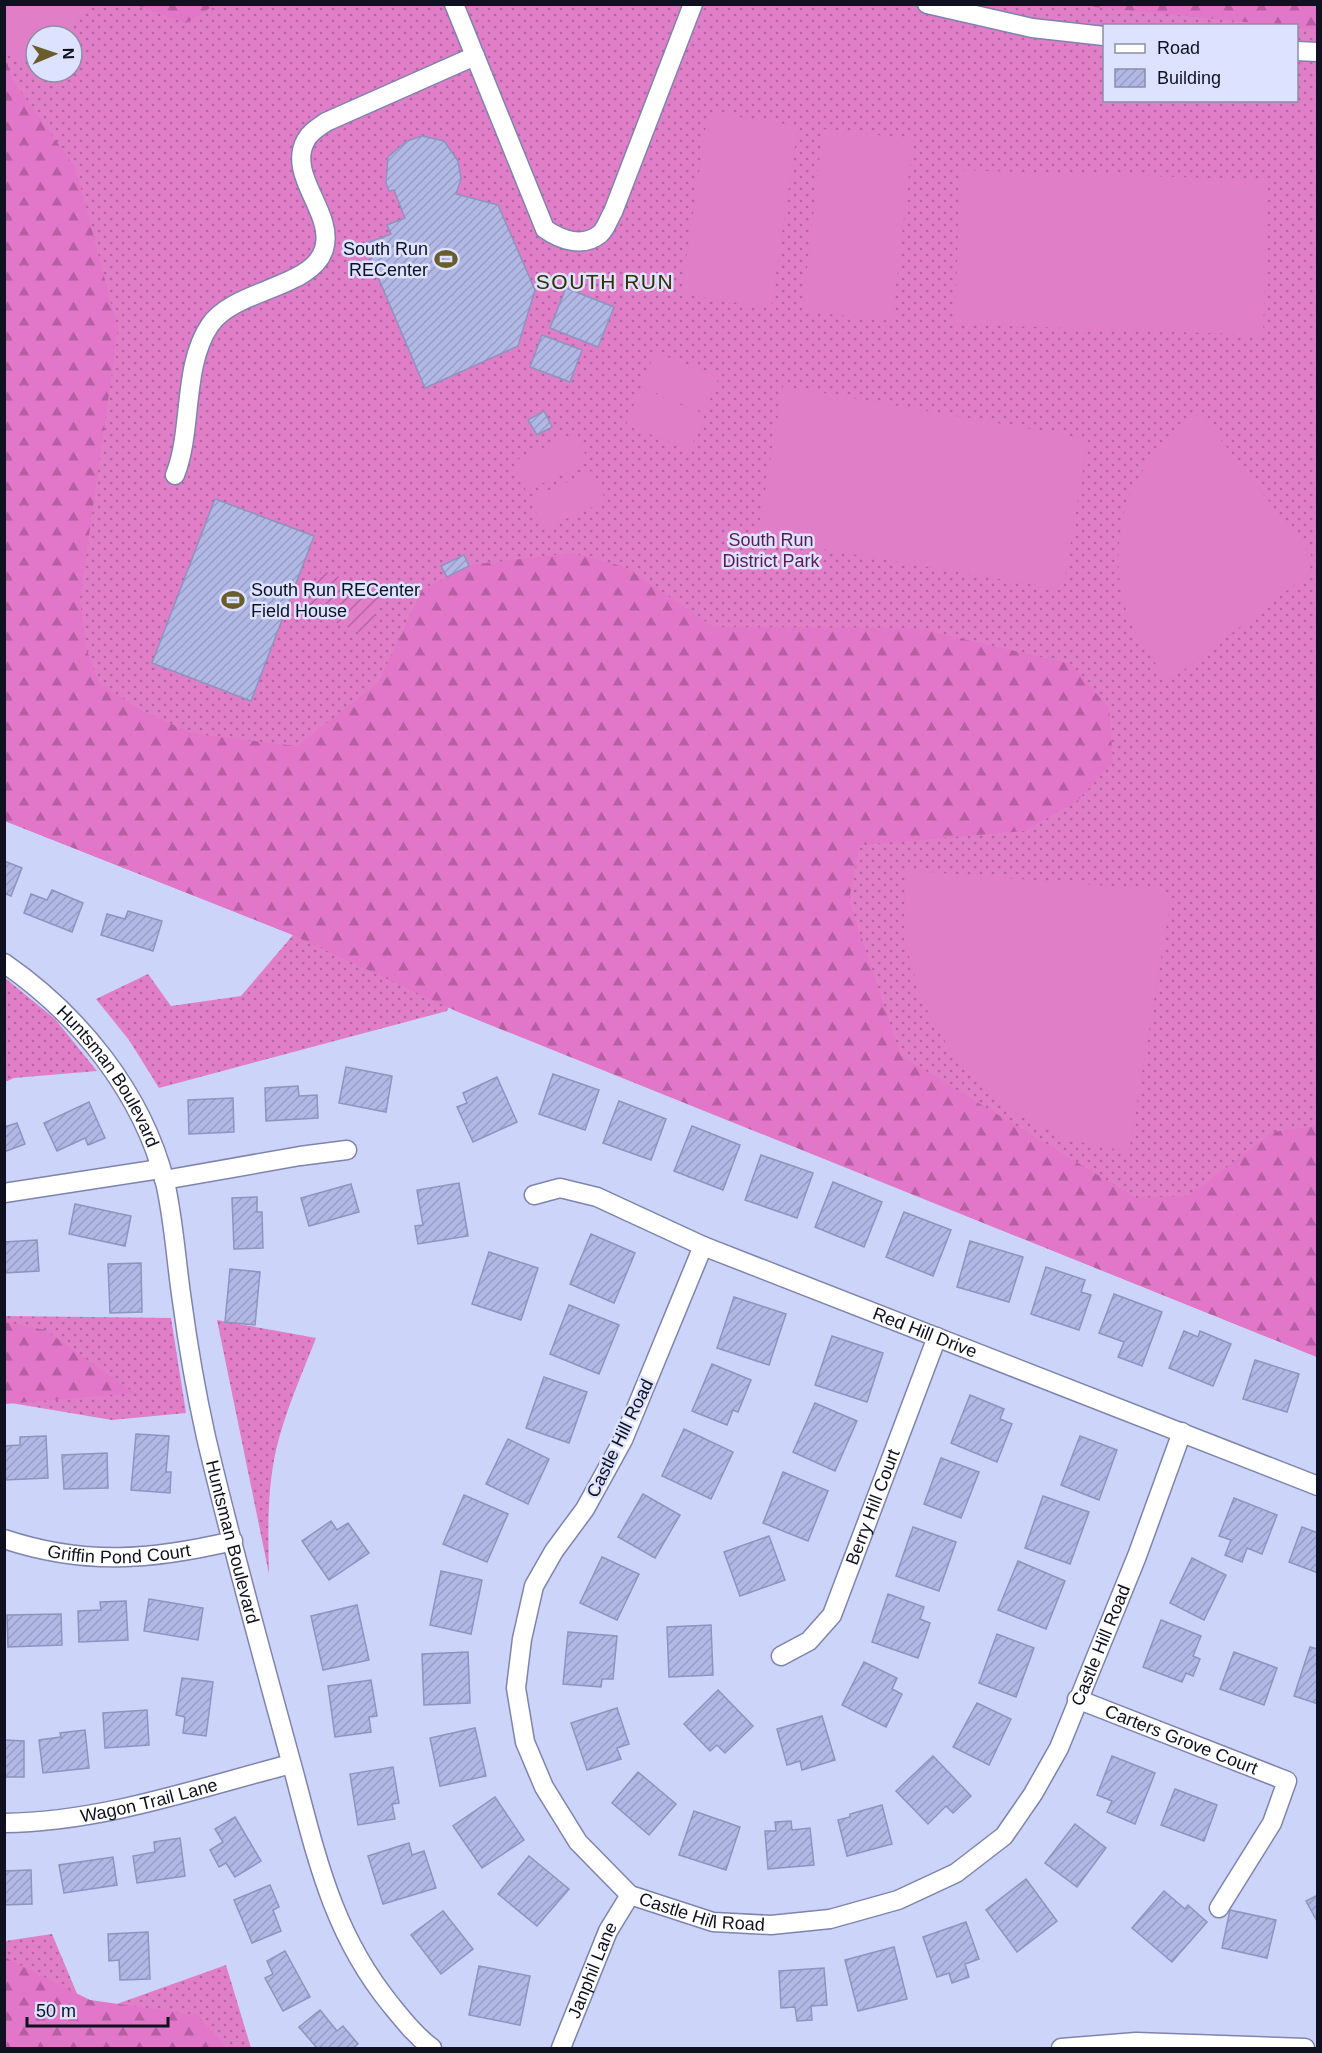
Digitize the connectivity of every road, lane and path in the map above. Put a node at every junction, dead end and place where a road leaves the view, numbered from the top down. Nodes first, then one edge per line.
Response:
1 (454, 4) edge
2 (693, 4) edge
3 (927, 4) edge
4 (1103, 36) edge
5 (1298, 51) edge
6 (1317, 52) edge
7 (475, 56) junction
8 (175, 476) dead end
9 (4, 963) edge
10 (347, 1150) dead end
11 (162, 1174) junction
12 (4, 1193) edge
13 (534, 1195) dead end
14 (703, 1245) junction
15 (937, 1337) junction
16 (1182, 1432) junction
17 (1317, 1486) edge
18 (4, 1539) edge
19 (233, 1541) junction
20 (781, 1656) dead end
21 (1077, 1699) junction
22 (291, 1764) junction
23 (4, 1823) edge
24 (630, 1895) junction
25 (1219, 1908) dead end
26 (432, 2049) edge
27 (561, 2049) edge
28 (1061, 2049) edge
29 (1305, 2049) edge

1 - 7 street
2 - 7 street
3 - 4 street
5 - 6 street
7 - 8 street
9 - 11 street, Huntsman Boulevard
10 - 11 street, Huntsman Boulevard
11 - 12 street, Huntsman Boulevard
11 - 19 street, Huntsman Boulevard
13 - 14 street, Red Hill Drive
14 - 15 street, Red Hill Drive
14 - 24 street, Castle Hill Road
15 - 16 street, Red Hill Drive
15 - 20 street, Berry Hill Court
16 - 17 street, Red Hill Drive
16 - 21 street, Castle Hill Road
18 - 19 street, Griffin Pond Court
19 - 22 street, Huntsman Boulevard
21 - 24 street, Castle Hill Road
21 - 25 street, Carters Grove Court
22 - 23 street, Wagon Trail Lane
22 - 26 street, Huntsman Boulevard
24 - 27 street, Janphil Lane
28 - 29 street

